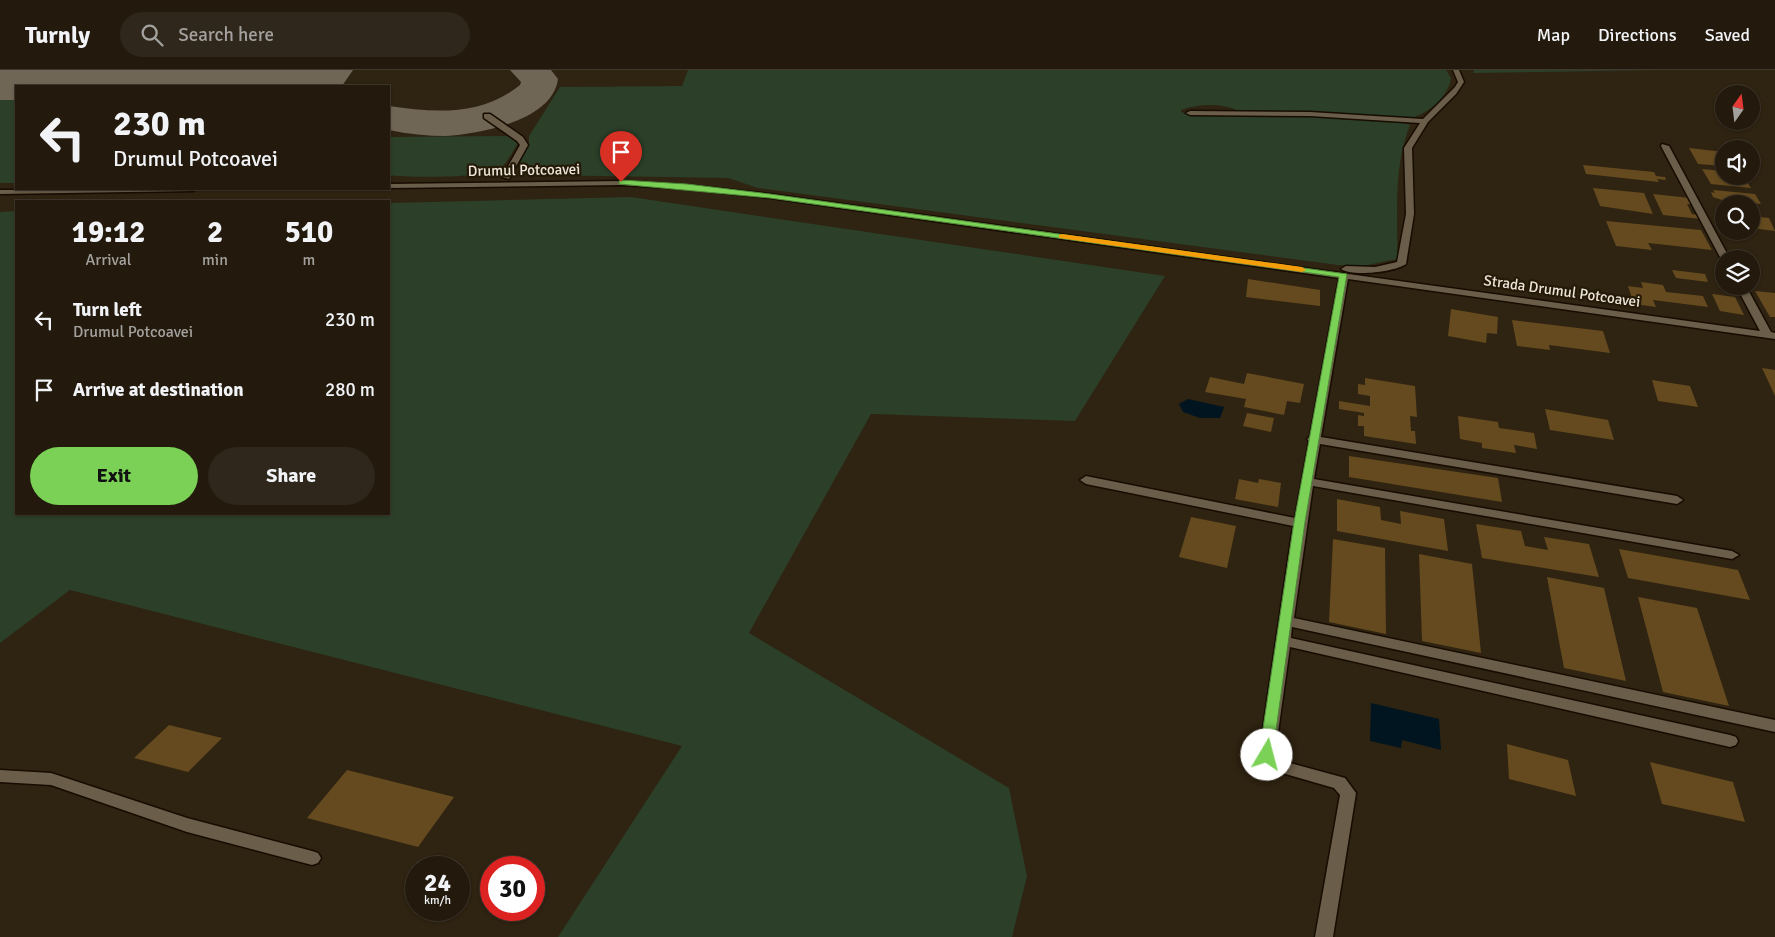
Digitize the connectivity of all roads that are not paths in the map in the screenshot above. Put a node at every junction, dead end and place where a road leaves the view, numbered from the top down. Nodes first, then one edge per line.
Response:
1 (1456, 70) edge
2 (1190, 113) dead end
3 (487, 116) dead end
4 (1425, 121) junction
5 (1665, 146) dead end
6 (506, 177) junction
7 (390, 179) edge
8 (0, 184) edge
9 (15, 184) edge
10 (390, 186) edge
11 (129, 190) edge
12 (0, 192) edge
13 (1721, 250) edge
14 (1401, 264) junction
15 (1344, 276) junction
16 (1399, 283) junction
17 (1747, 295) edge
18 (1771, 335) edge
19 (1313, 439) junction
20 (1086, 480) dead end
21 (1306, 481) junction
22 (1677, 500) dead end
23 (1300, 522) junction
24 (1732, 555) dead end
25 (1286, 621) junction
26 (1283, 641) junction
27 (1775, 726) edge
28 (1730, 741) dead end
29 (0, 776) edge
30 (312, 858) dead end
31 (1324, 937) edge

1 - 4 street
2 - 4 street
3 - 6 street
4 - 14 street
5 - 13 street
6 - 7 street
6 - 14 street
8 - 9 street
10 - 15 street, Drumul Potcoavei
11 - 12 street
14 - 16 street
15 - 16 street, Strada Drumul Potcoavei
15 - 19 street
16 - 18 street, Strada Drumul Potcoavei
17 - 18 street
19 - 21 street
19 - 22 street
20 - 23 street
21 - 23 street
21 - 24 street
23 - 25 street
25 - 26 street
25 - 27 street
26 - 28 street
26 - 31 street
29 - 30 street

